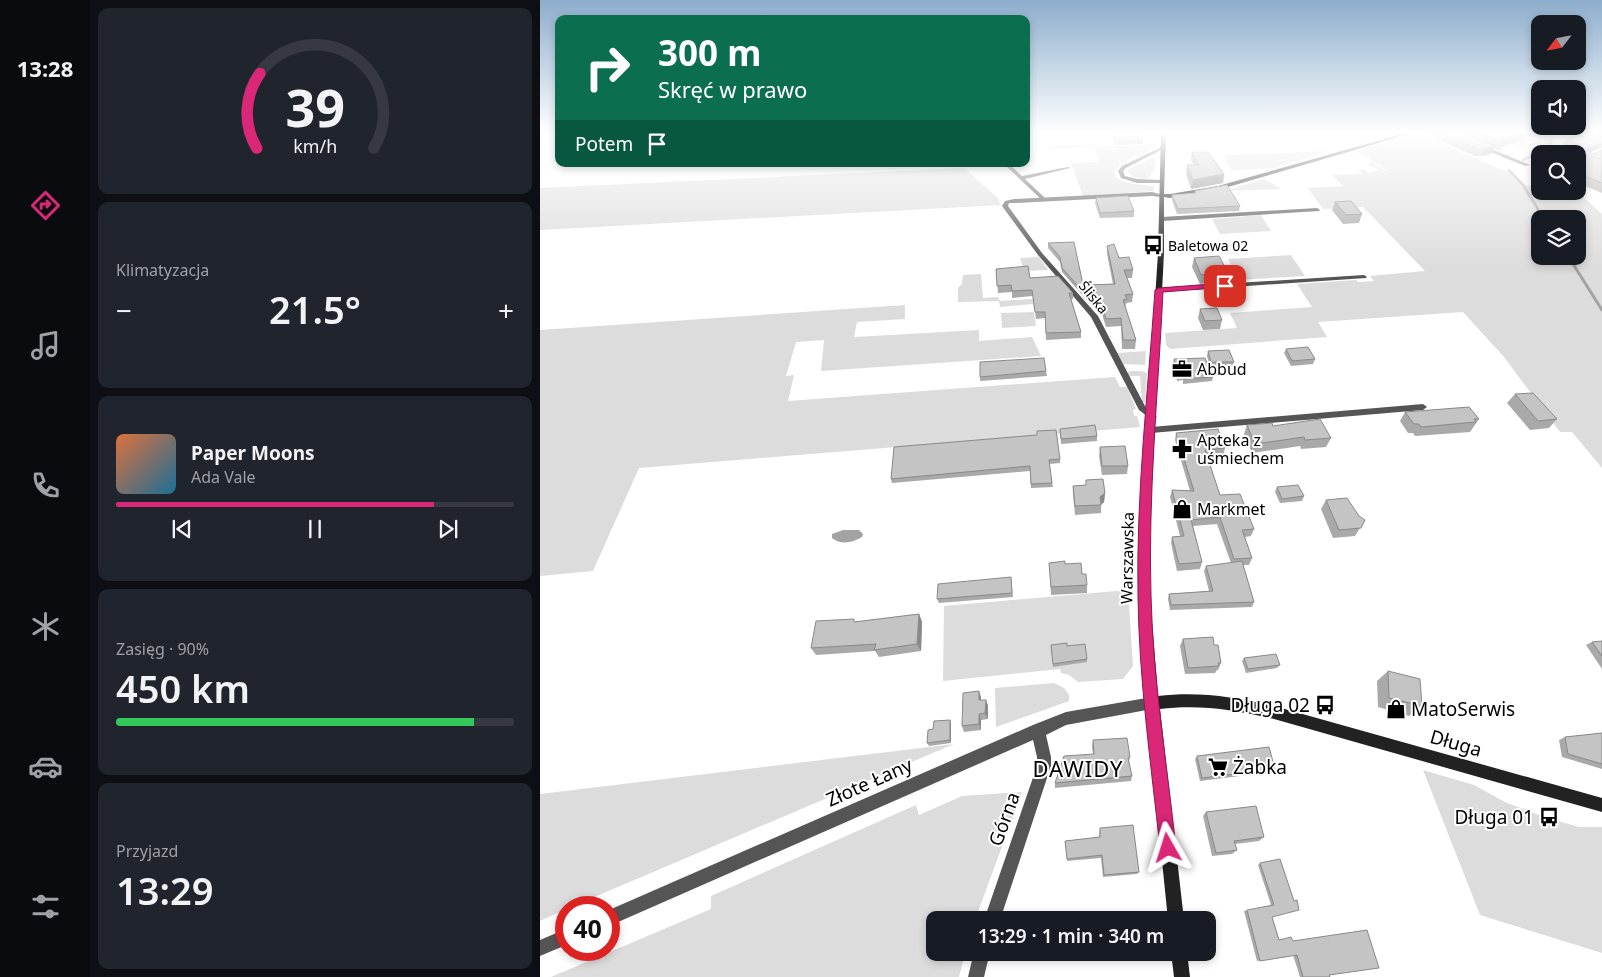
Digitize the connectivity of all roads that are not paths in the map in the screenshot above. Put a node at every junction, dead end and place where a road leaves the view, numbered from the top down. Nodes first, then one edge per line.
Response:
1 (1021, 178) edge
2 (1127, 179) edge
3 (1161, 179) edge
4 (1252, 179) edge
5 (1161, 182) junction
6 (1161, 195) junction
7 (1043, 199) junction
8 (1317, 210) dead end
9 (1162, 219) junction
10 (1364, 276) dead end
11 (1159, 290) junction
12 (1424, 407) dead end
13 (1152, 417) junction
14 (1151, 430) junction
15 (1152, 703) junction
16 (1038, 730) junction
17 (1602, 805) edge
18 (995, 911) edge
19 (1175, 911) edge
20 (620, 913) edge
21 (555, 942) edge
22 (540, 948) edge
23 (980, 961) edge
24 (1181, 961) edge
25 (976, 977) edge
26 (1182, 977) edge

1 - 7 lane
2 - 5 lane
3 - 5 street, Warszawska
4 - 6 street
5 - 6 street, Warszawska
6 - 7 street
6 - 9 street, Warszawska
7 - 13 street, Śliska
8 - 9 lane
9 - 11 street, Warszawska
10 - 11 lane
11 - 13 street, Warszawska
12 - 14 lane
13 - 14 street, Warszawska
14 - 15 street, Warszawska
15 - 16 street, Złote Łany
15 - 17 street, Długa
15 - 19 street, Warszawska
16 - 18 street, Górna
16 - 20 street, Złote Łany
21 - 22 street
23 - 25 street
24 - 26 street

